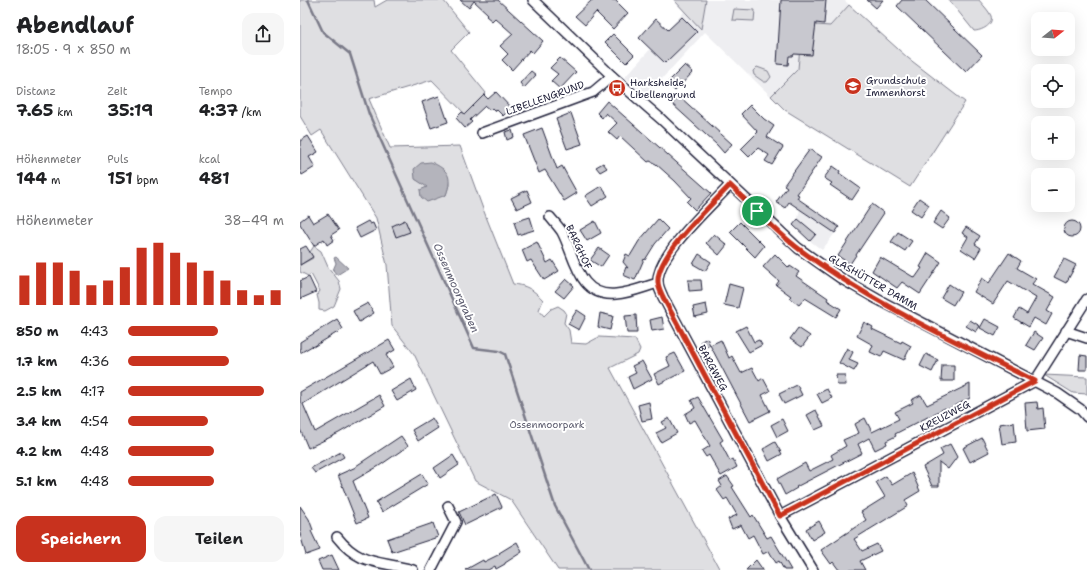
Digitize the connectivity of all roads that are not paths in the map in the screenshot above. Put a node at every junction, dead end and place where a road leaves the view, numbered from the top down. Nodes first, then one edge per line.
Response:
1 (533, 0) edge
2 (612, 76) junction
3 (482, 133) dead end
4 (730, 185) junction
5 (550, 218) dead end
6 (658, 283) junction
7 (1087, 299) edge
8 (1066, 331) junction
9 (1087, 338) edge
10 (1035, 381) junction
11 (1087, 417) edge
12 (448, 506) dead end
13 (780, 516) junction
14 (337, 537) dead end
15 (413, 570) edge
16 (431, 570) edge
17 (813, 570) edge

1 - 2 street, GLASHÜTTER DAMM
2 - 3 street, LIBELLENGRUND
2 - 4 street, GLASHÜTTER DAMM
4 - 6 street
4 - 10 street, GLASHÜTTER DAMM
5 - 6 street, BARGHOF
6 - 13 street, BARGWEG
7 - 8 street
8 - 9 street
8 - 10 street
10 - 11 street, GLASHÜTTER DAMM
10 - 13 street, KREUZWEG
12 - 16 street
13 - 17 street, BARGWEG
14 - 15 street

